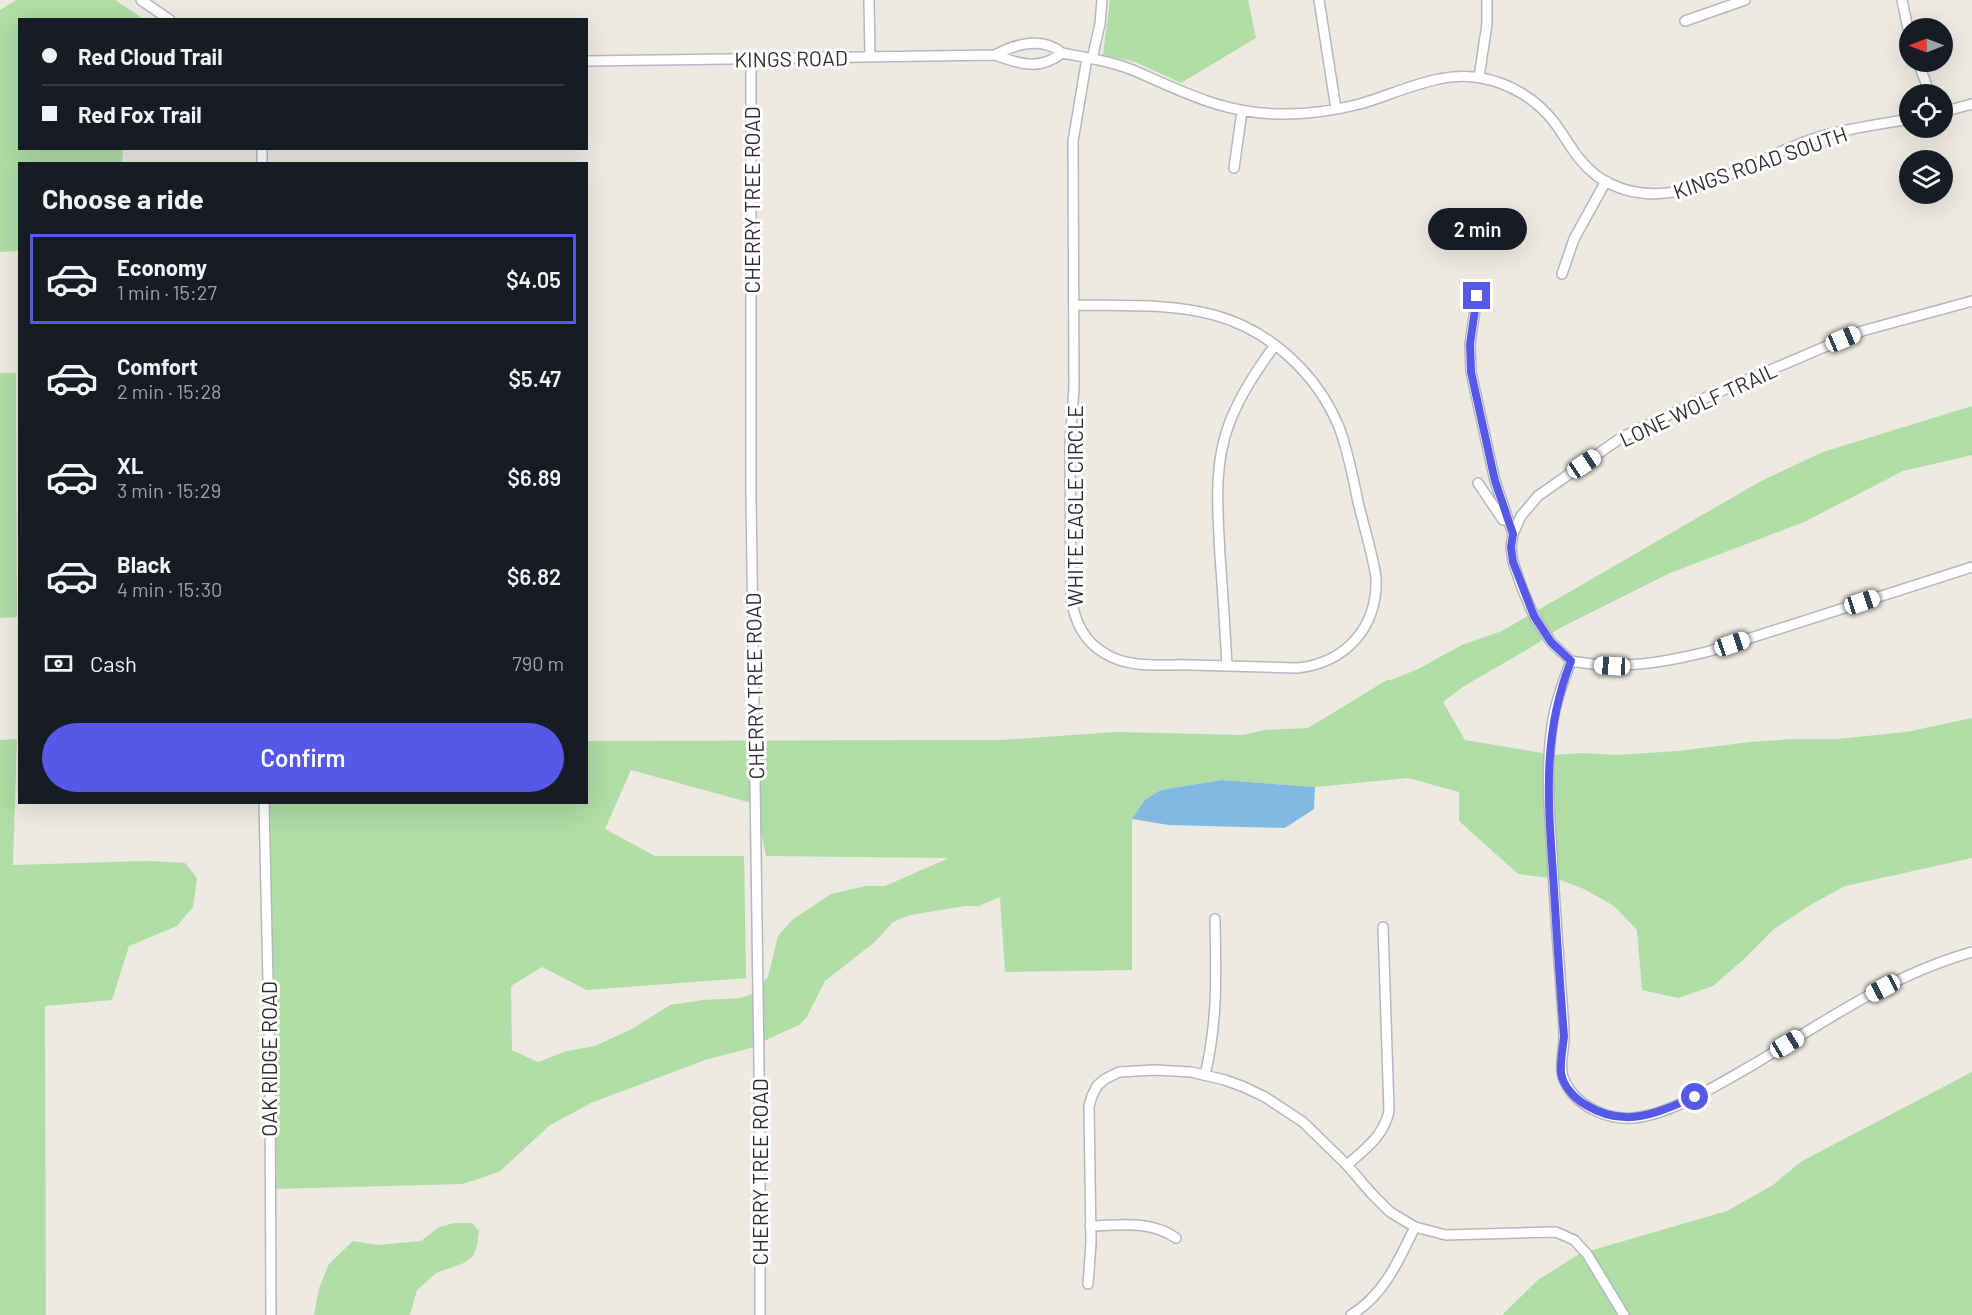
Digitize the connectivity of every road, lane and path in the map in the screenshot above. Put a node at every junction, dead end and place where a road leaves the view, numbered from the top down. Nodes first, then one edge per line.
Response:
1 (141, 0) edge
2 (869, 0) edge
3 (1102, 0) edge
4 (1319, 0) edge
5 (1487, 0) edge
6 (1744, 0) edge
7 (1902, 0) edge
8 (167, 18) edge
9 (1906, 18) edge
10 (1685, 21) dead end
11 (1029, 44) junction
12 (1062, 53) junction
13 (995, 55) junction
14 (870, 57) junction
15 (751, 58) junction
16 (1089, 58) junction
17 (588, 61) edge
18 (1029, 65) junction
19 (1479, 77) junction
20 (1972, 104) edge
21 (1336, 109) junction
22 (1953, 109) edge
23 (1242, 111) junction
24 (1899, 121) edge
25 (1234, 168) dead end
26 (1606, 181) junction
27 (1562, 274) dead end
28 (1477, 296) dead end
29 (1972, 301) edge
30 (1074, 305) junction
31 (1275, 345) junction
32 (1478, 483) dead end
33 (1513, 534) junction
34 (1972, 567) edge
35 (1571, 661) junction
36 (1227, 666) junction
37 (264, 804) edge
38 (1215, 919) dead end
39 (1383, 927) dead end
40 (1972, 952) edge
41 (1205, 1075) junction
42 (1347, 1165) junction
43 (1090, 1226) junction
44 (1415, 1227) junction
45 (1176, 1238) dead end
46 (1088, 1284) dead end
47 (271, 1315) edge
48 (760, 1315) edge
49 (1351, 1315) edge
50 (1624, 1315) edge

1 - 8 street
2 - 14 street
3 - 16 street
4 - 21 street
5 - 19 street
6 - 10 street
7 - 9 street
11 - 12 street, KINGS ROAD
11 - 13 street, KINGS ROAD
11 - 18 street
12 - 16 street, KINGS ROAD
12 - 18 street
13 - 14 street, KINGS ROAD
13 - 18 street, KINGS ROAD
14 - 15 street, KINGS ROAD
15 - 17 street, KINGS ROAD
15 - 48 street, CHERRY TREE ROAD
16 - 23 street, KINGS ROAD SOUTH
16 - 30 street, WHITE EAGLE CIRCLE
19 - 21 street, KINGS ROAD SOUTH
19 - 26 street, KINGS ROAD SOUTH
20 - 22 street
21 - 23 street, KINGS ROAD SOUTH
23 - 25 street
24 - 26 street, KINGS ROAD SOUTH
26 - 27 street
28 - 33 street
29 - 33 street, LONE WOLF TRAIL
30 - 31 street, WHITE EAGLE CIRCLE
30 - 36 street, WHITE EAGLE CIRCLE
31 - 36 street
31 - 36 street, WHITE EAGLE CIRCLE
32 - 33 street
33 - 35 street
34 - 35 street
35 - 40 street
37 - 47 street, OAK RIDGE ROAD
38 - 41 street
39 - 42 street
41 - 42 street
41 - 43 street
42 - 44 street
43 - 45 street
43 - 46 street
44 - 49 street
44 - 50 street

